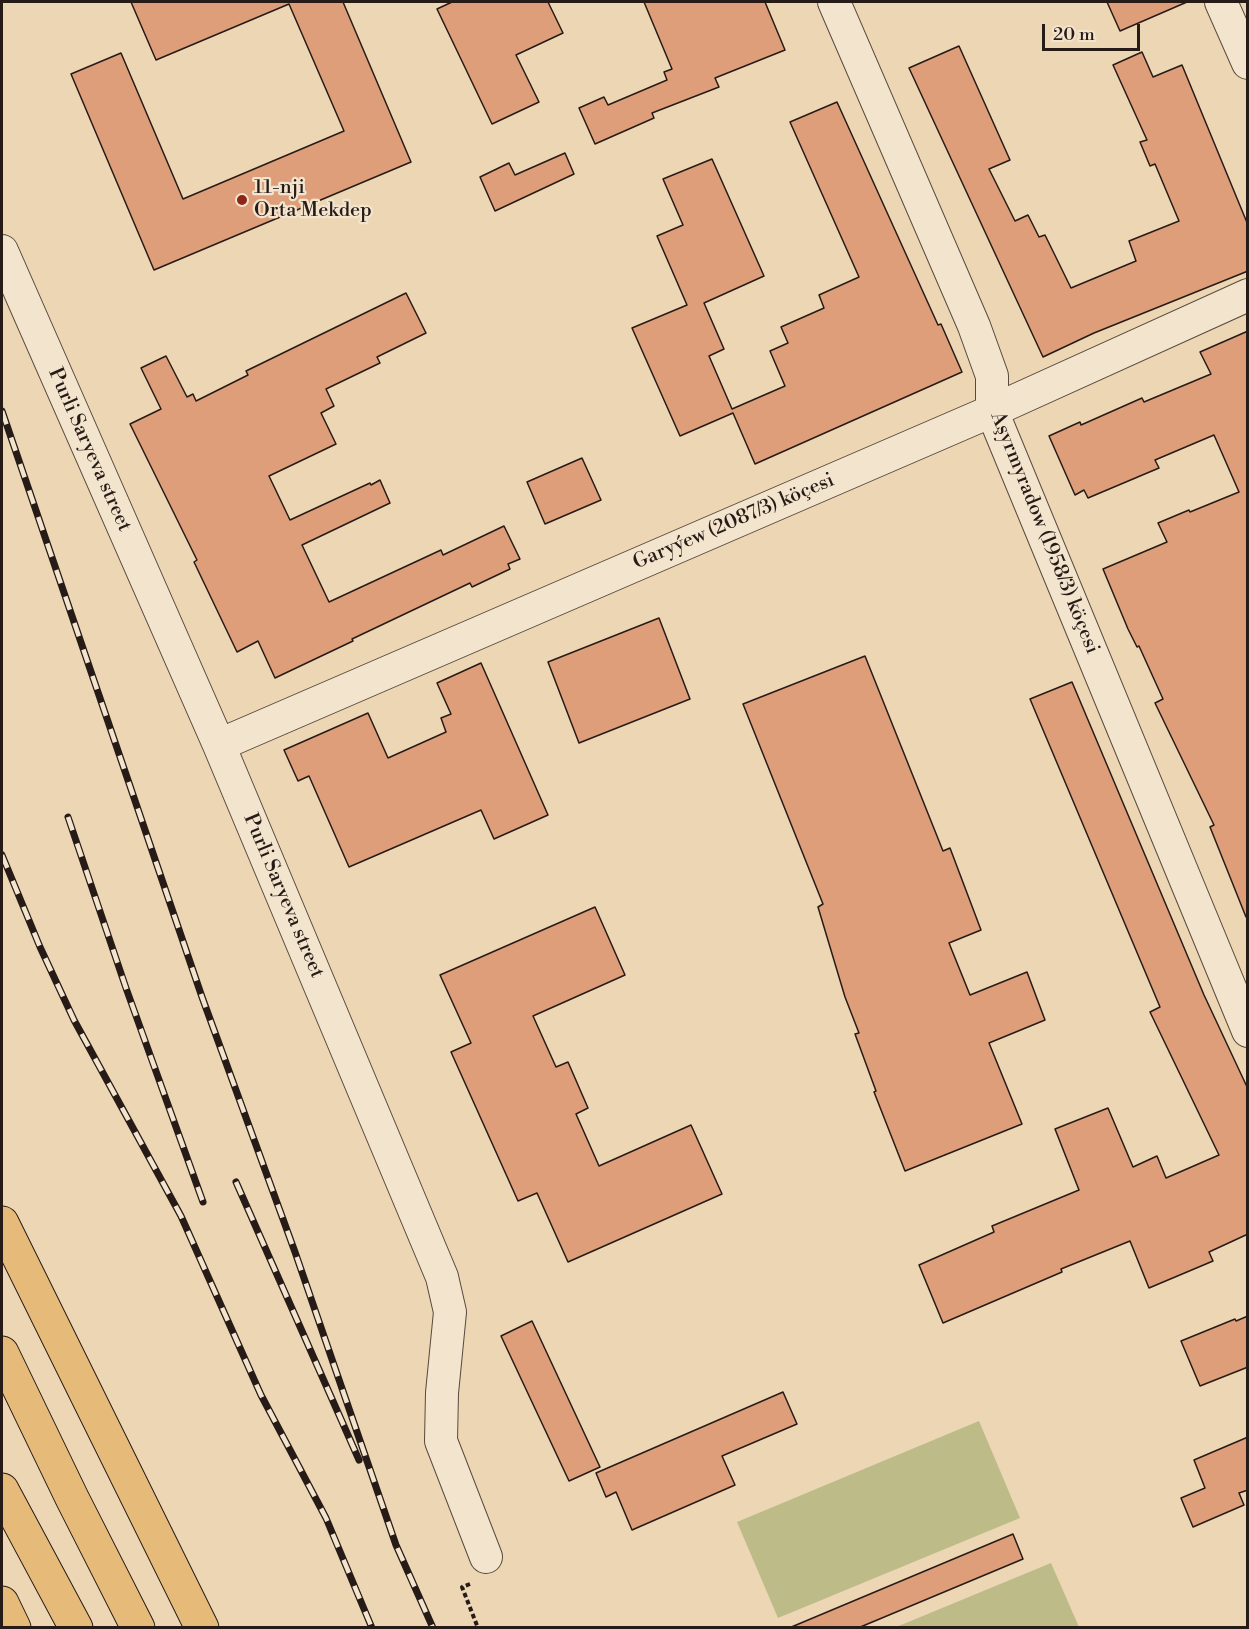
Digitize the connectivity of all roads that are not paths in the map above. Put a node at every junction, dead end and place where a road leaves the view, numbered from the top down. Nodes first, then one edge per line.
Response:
1 (834, 2) edge
2 (1221, 2) edge
3 (1248, 63) edge
4 (2, 251) edge
5 (1248, 295) edge
6 (992, 411) junction
7 (219, 745) junction
8 (1248, 1031) edge
9 (2, 1223) edge
10 (2, 1353) edge
11 (2, 1490) edge
12 (479, 1570) road end
13 (2, 1603) edge
14 (14, 1628) edge
15 (76, 1628) edge
16 (138, 1628) edge
17 (202, 1628) edge

1 - 6 street, Aşyrmyradow (1958/3) köçesi
2 - 3 street
4 - 7 street, Purli Saryeva street
5 - 6 street, Garyýew (2087/3) köçesi
6 - 7 street, Garyýew (2087/3) köçesi
6 - 8 street, Aşyrmyradow (1958/3) köçesi
7 - 12 street, Purli Saryeva street
9 - 17 highway
10 - 16 highway
11 - 15 highway
13 - 14 highway

